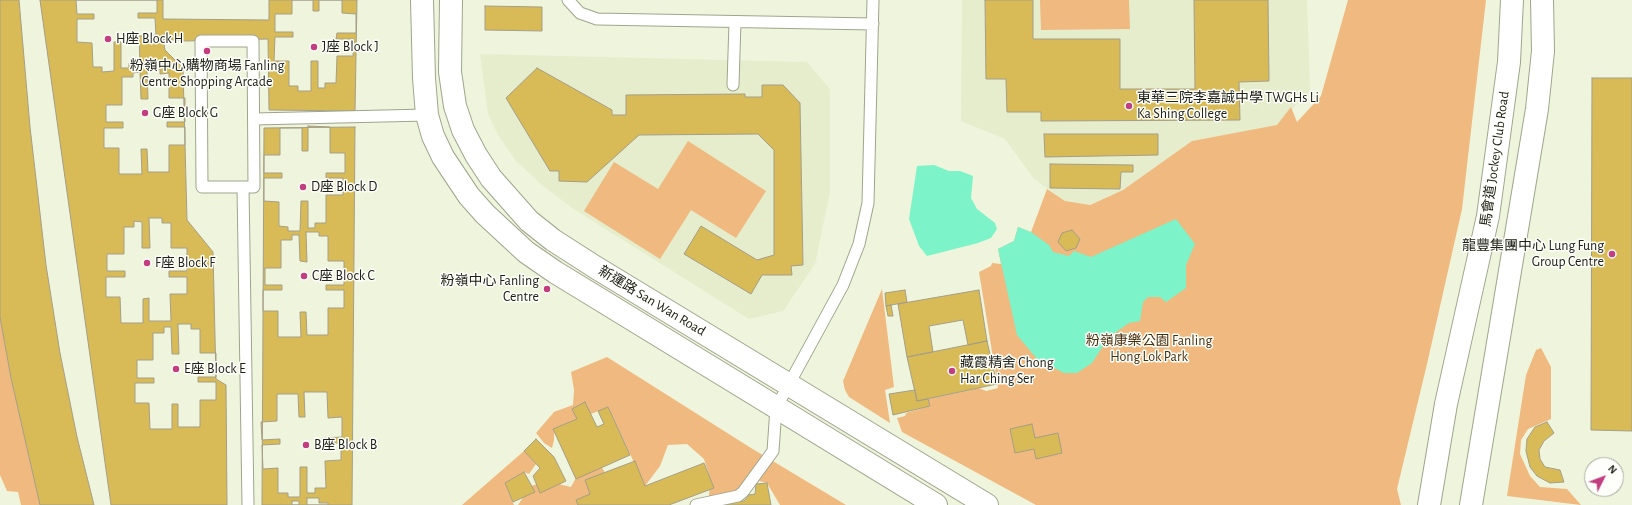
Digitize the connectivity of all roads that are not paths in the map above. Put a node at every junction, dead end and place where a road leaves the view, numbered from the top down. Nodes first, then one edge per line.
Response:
1 (422, 0) edge
2 (451, 0) edge
3 (568, 0) edge
4 (874, 0) edge
5 (1512, 0) edge
6 (1542, 0) edge
7 (735, 22) junction
8 (873, 24) junction
9 (733, 85) dead end
10 (427, 115) junction
11 (254, 119) junction
12 (243, 187) junction
13 (790, 385) junction
14 (776, 408) junction
15 (248, 505) edge
16 (696, 505) edge
17 (936, 505) edge
18 (987, 505) edge
19 (1429, 505) edge
20 (1471, 505) edge

1 - 10 street, 新運路 San Wan Road
2 - 13 street, 新運路 San Wan Road
3 - 7 lane
4 - 8 lane
5 - 19 street, 馬會道 Jockey Club Road
6 - 20 street
7 - 8 lane
7 - 9 lane
8 - 13 lane
10 - 11 lane
10 - 14 street, 新運路 San Wan Road
11 - 12 lane
11 - 12 lane
12 - 15 lane
13 - 14 lane
13 - 18 street, 新運路 San Wan Road
14 - 16 lane
14 - 17 street, 新運路 San Wan Road

